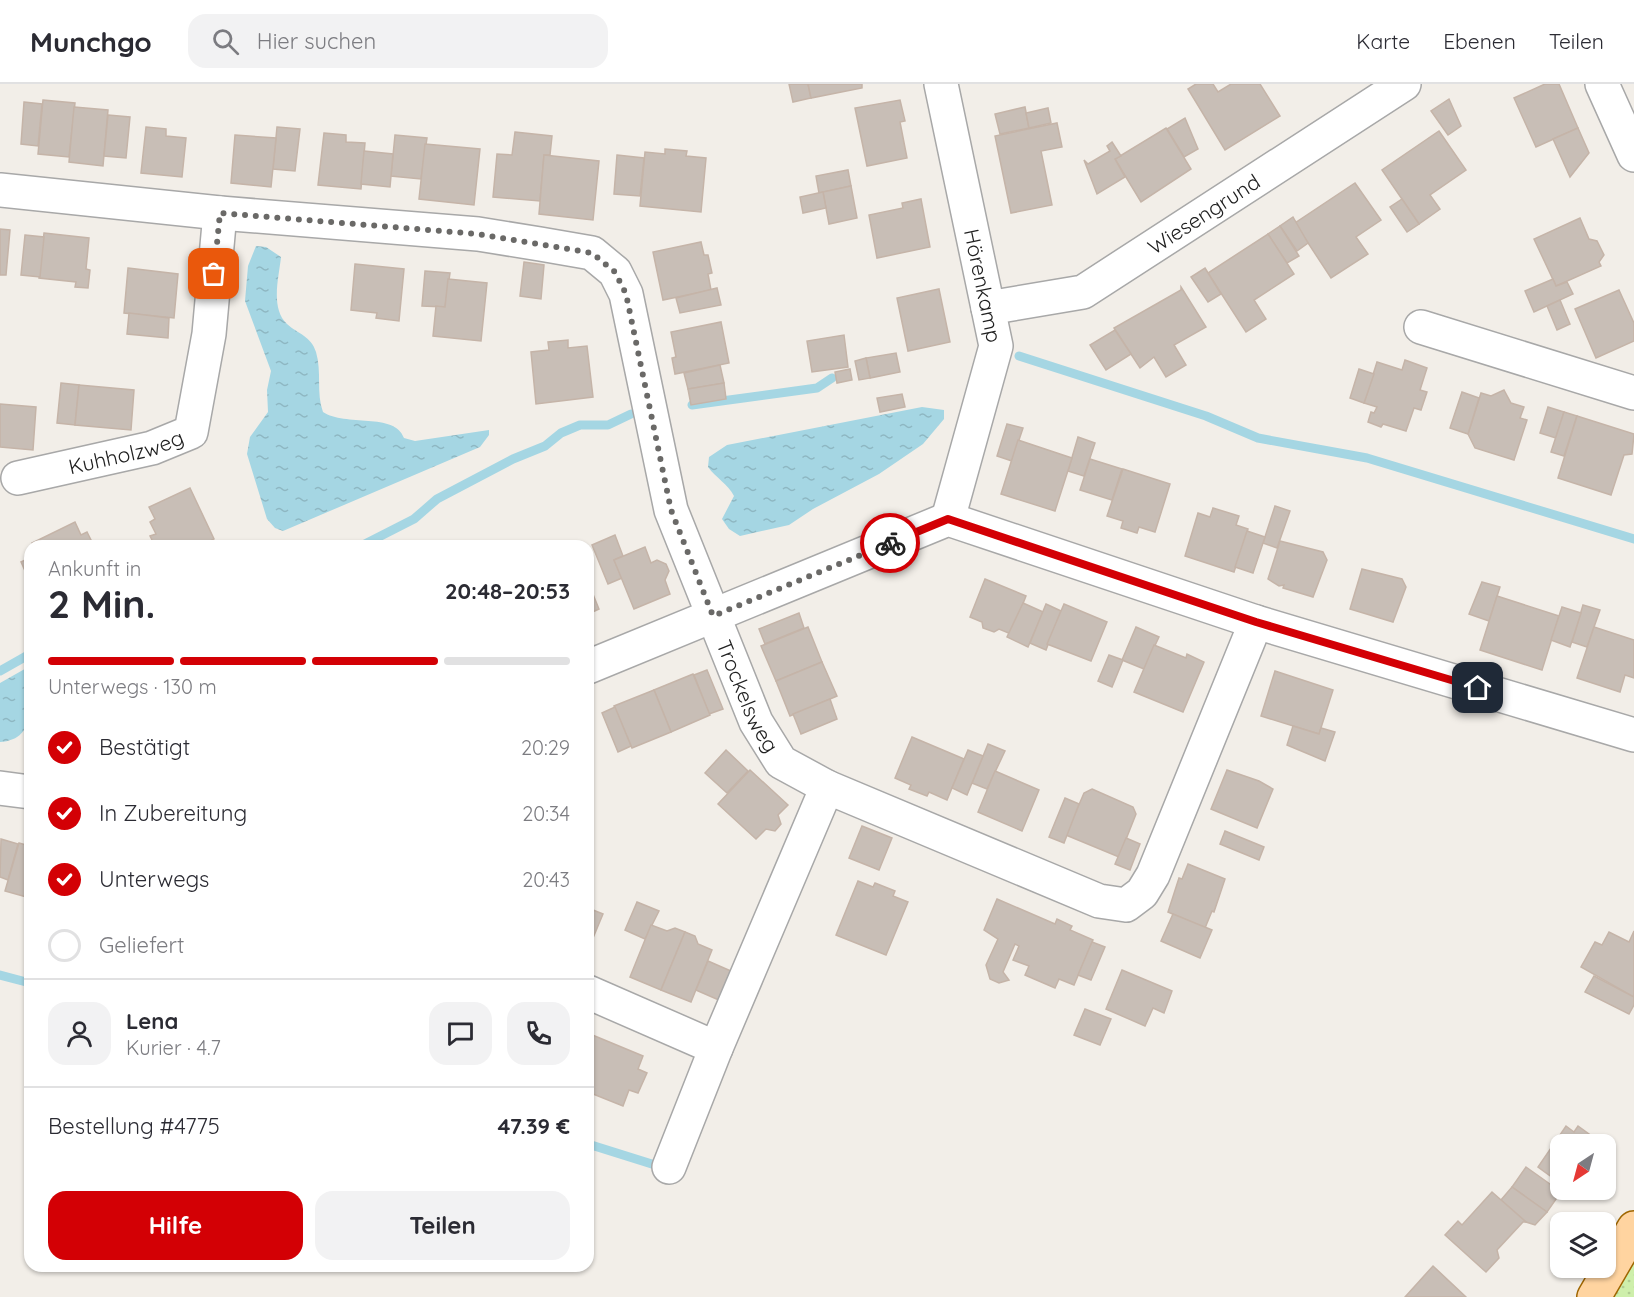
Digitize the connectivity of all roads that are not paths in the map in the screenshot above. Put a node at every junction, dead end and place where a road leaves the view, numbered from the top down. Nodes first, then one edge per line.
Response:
1 (941, 84) edge
2 (1404, 84) edge
3 (1602, 84) edge
4 (1634, 155) edge
5 (0, 190) edge
6 (220, 213) junction
7 (988, 308) junction
8 (1421, 327) dead end
9 (1634, 393) edge
10 (18, 478) dead end
11 (948, 519) junction
12 (713, 616) junction
13 (1256, 622) junction
14 (594, 665) edge
15 (1634, 735) edge
16 (827, 787) junction
17 (0, 788) edge
18 (24, 791) edge
19 (594, 995) edge
20 (716, 1048) junction
21 (669, 1167) dead end
22 (1634, 1228) edge
23 (1594, 1297) edge

1 - 7 street, Hörenkamp
2 - 7 street, Wiesengrund
3 - 4 street
5 - 6 street
6 - 10 street, Kuhholzweg
6 - 12 street
7 - 11 street, Hörenkamp
8 - 9 street
11 - 12 street, Trockelsweg
11 - 13 street
12 - 14 street
12 - 16 street, Trockelsweg
13 - 15 street
13 - 16 street, Trockelsweg
16 - 20 street
17 - 18 street
19 - 20 street
20 - 21 street
22 - 23 main road

